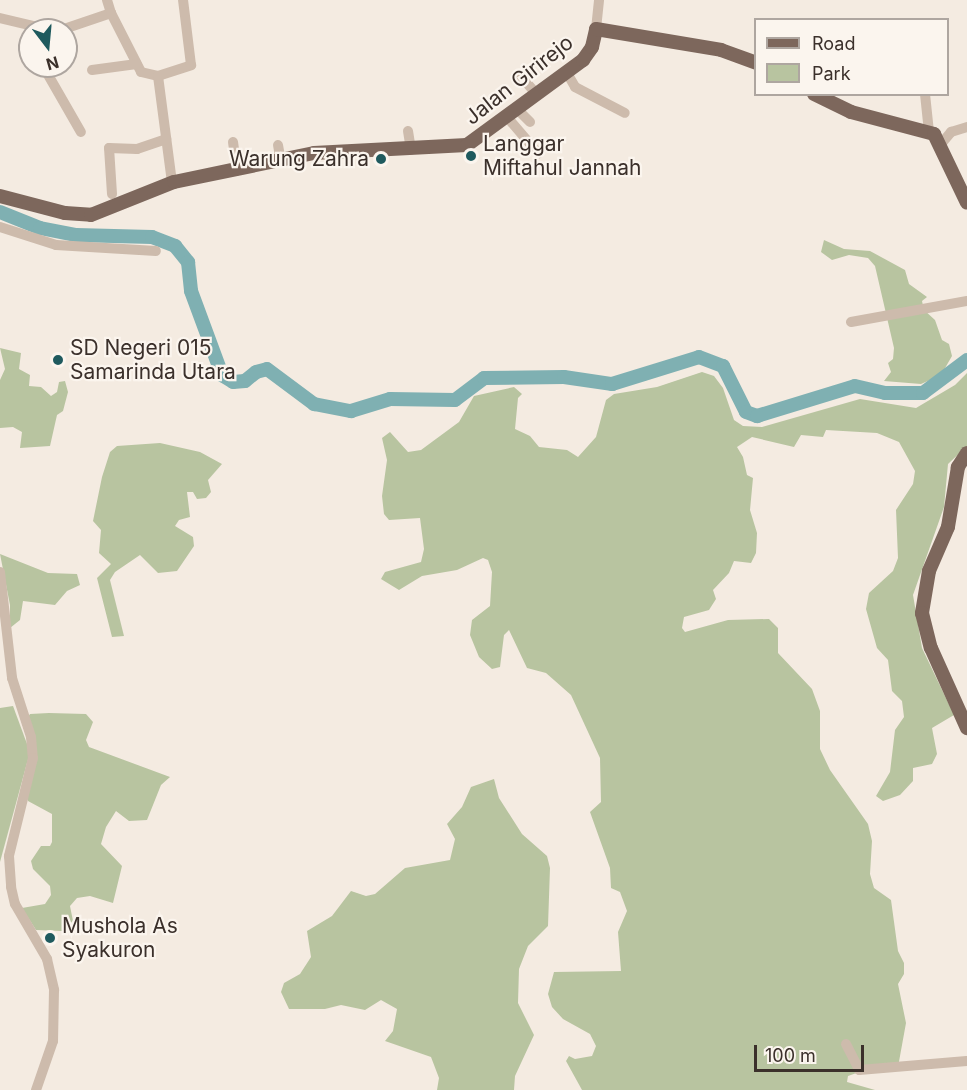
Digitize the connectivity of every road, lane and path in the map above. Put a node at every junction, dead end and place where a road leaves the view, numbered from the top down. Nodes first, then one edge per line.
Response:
1 (107, 0) edge
2 (183, 0) edge
3 (599, 0) edge
4 (111, 13) junction
5 (0, 18) edge
6 (18, 22) edge
7 (78, 24) edge
8 (597, 29) junction
9 (754, 62) edge
10 (137, 64) junction
11 (92, 70) dead end
12 (567, 73) junction
13 (519, 74) dead end
14 (158, 76) junction
15 (49, 78) edge
16 (537, 95) junction
17 (818, 96) edge
18 (925, 96) edge
19 (626, 113) dead end
20 (512, 114) junction
21 (531, 122) dead end
22 (967, 127) edge
23 (408, 131) dead end
24 (929, 131) junction
25 (81, 132) dead end
26 (166, 139) junction
27 (233, 142) dead end
28 (941, 144) junction
29 (278, 145) dead end
30 (411, 150) junction
31 (538, 153) dead end
32 (281, 162) junction
33 (237, 171) junction
34 (172, 183) junction
35 (112, 194) dead end
36 (0, 197) edge
37 (967, 203) edge
38 (0, 227) edge
39 (156, 251) dead end
40 (967, 301) edge
41 (851, 322) dead end
42 (967, 453) edge
43 (0, 572) edge
44 (967, 728) edge
45 (846, 1044) dead end
46 (967, 1061) edge
47 (36, 1090) edge

1 - 4 street
2 - 14 street
3 - 8 street, Jalan Girirejo
4 - 7 street
4 - 10 street
5 - 6 street
8 - 9 main road
8 - 12 main road, Jalan Girirejo
10 - 11 street
10 - 14 street
12 - 16 main road, Jalan Girirejo
12 - 19 street
13 - 16 street
14 - 26 street
15 - 25 street
16 - 20 main road, Jalan Girirejo
17 - 24 main road
18 - 24 street
20 - 21 street
20 - 30 main road, Jalan Girirejo
20 - 31 street
22 - 28 street
23 - 30 street
24 - 28 main road
26 - 34 street
26 - 35 street
27 - 33 street
28 - 37 main road
29 - 32 street
30 - 32 main road, Jalan Girirejo
32 - 33 main road, Jalan Girirejo
33 - 34 main road, Jalan Girirejo
34 - 36 main road, Jalan Girirejo
38 - 39 street
40 - 41 street
42 - 44 main road
43 - 47 street
45 - 46 street

